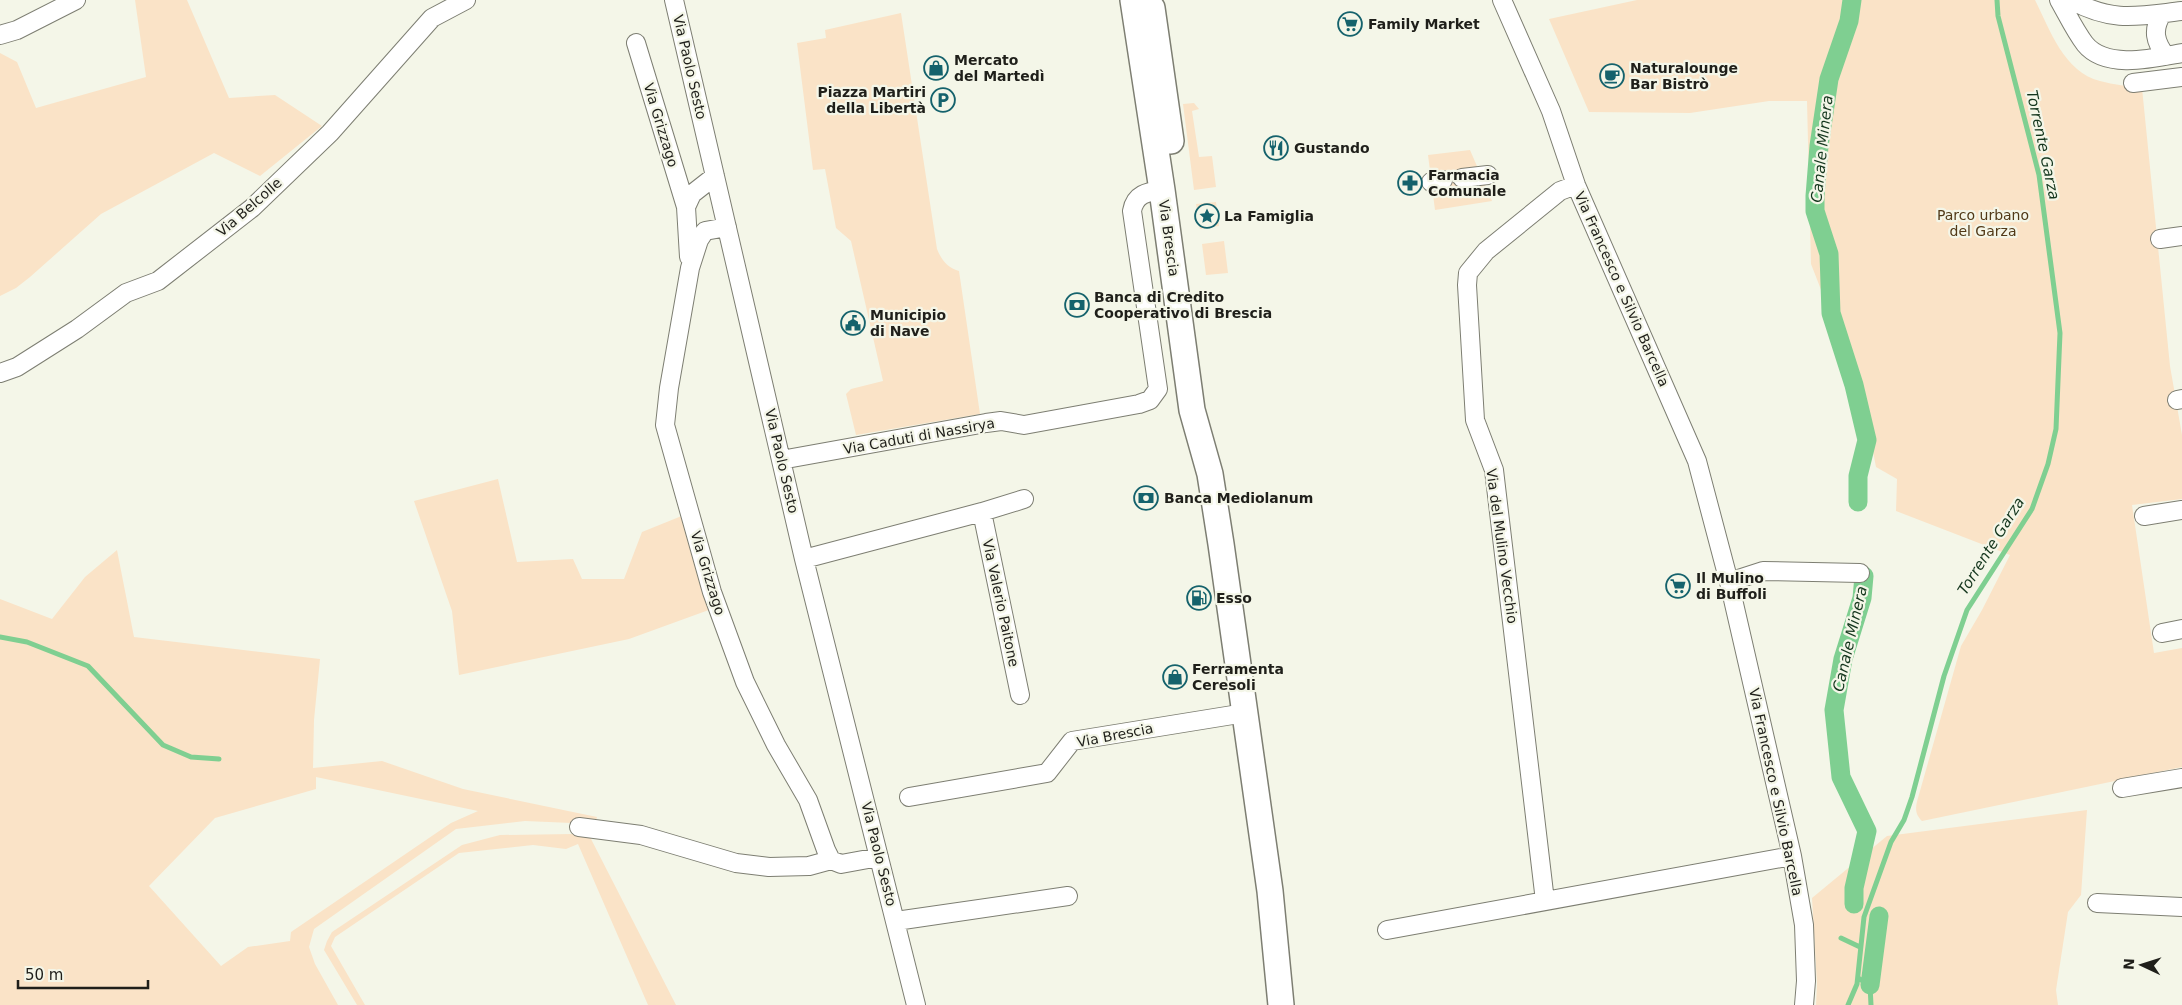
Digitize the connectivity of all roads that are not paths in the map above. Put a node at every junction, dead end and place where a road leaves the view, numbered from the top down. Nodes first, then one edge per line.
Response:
1 (76, 0) edge
2 (466, 0) edge
3 (674, 0) edge
4 (1133, 0) edge
5 (1150, 0) edge
6 (1502, 0) edge
7 (2059, 0) edge
8 (2071, 0) edge
9 (2182, 11) edge
10 (2162, 14) junction
11 (0, 35) edge
12 (636, 43) dead end
13 (2174, 55) edge
14 (2182, 76) edge
15 (2133, 84) dead end
16 (1488, 175) dead end
17 (715, 176) junction
18 (1462, 178) dead end
19 (1576, 185) junction
20 (1162, 190) junction
21 (686, 207) junction
22 (727, 227) junction
23 (2182, 236) edge
24 (2160, 239) dead end
25 (690, 268) junction
26 (0, 373) edge
27 (781, 460) junction
28 (1210, 474) junction
29 (1024, 500) dead end
30 (2182, 510) edge
31 (982, 512) junction
32 (2144, 516) dead end
33 (804, 559) junction
34 (1860, 573) dead end
35 (1729, 582) junction
36 (2182, 629) edge
37 (2162, 633) dead end
38 (1020, 695) dead end
39 (1245, 713) junction
40 (2182, 778) edge
41 (2122, 788) dead end
42 (909, 797) dead end
43 (579, 827) dead end
44 (1792, 856) junction
45 (879, 857) junction
46 (831, 860) junction
47 (1068, 896) dead end
48 (1545, 901) junction
49 (2097, 903) dead end
50 (2182, 907) edge
51 (896, 921) junction
52 (1386, 930) dead end
53 (916, 1005) edge
54 (1281, 1005) edge
55 (1804, 1005) edge

1 - 11 street
2 - 26 street, Via Belcolle
3 - 17 street, Via Paolo Sesto
4 - 20 main road, Via Brescia
5 - 28 main road, Via Brescia
6 - 19 street, Via Francesco e Silvio Barcella
7 - 13 street
8 - 10 street
9 - 10 street
10 - 13 street
12 - 21 street, Via Grizzago
14 - 15 street
16 - 18 street
17 - 21 street
17 - 22 street, Via Paolo Sesto
19 - 35 street, Via Francesco e Silvio Barcella
19 - 48 street, Via del Mulino Vecchio
20 - 27 street, Via Caduti di Nassirya
20 - 28 main road, Via Brescia
21 - 25 street, Via Grizzago
22 - 25 street, Via Grizzago
22 - 27 street, Via Paolo Sesto
23 - 24 street
25 - 46 street, Via Grizzago
27 - 33 street, Via Paolo Sesto
28 - 39 main road, Via Brescia
29 - 31 street
30 - 32 street
31 - 33 street
31 - 38 street, Via Valerio Paitone
33 - 45 street, Via Paolo Sesto
34 - 35 street
35 - 44 street, Via Francesco e Silvio Barcella
36 - 37 street
39 - 42 street, Via Brescia
39 - 54 main road, Via Brescia
40 - 41 street
43 - 46 street
44 - 48 street
44 - 55 street, Via Francesco e Silvio Barcella
45 - 46 street
45 - 51 street, Via Paolo Sesto
47 - 51 street, Via Paolo Sesto
48 - 52 street
49 - 50 street
51 - 53 street, Via Paolo Sesto

